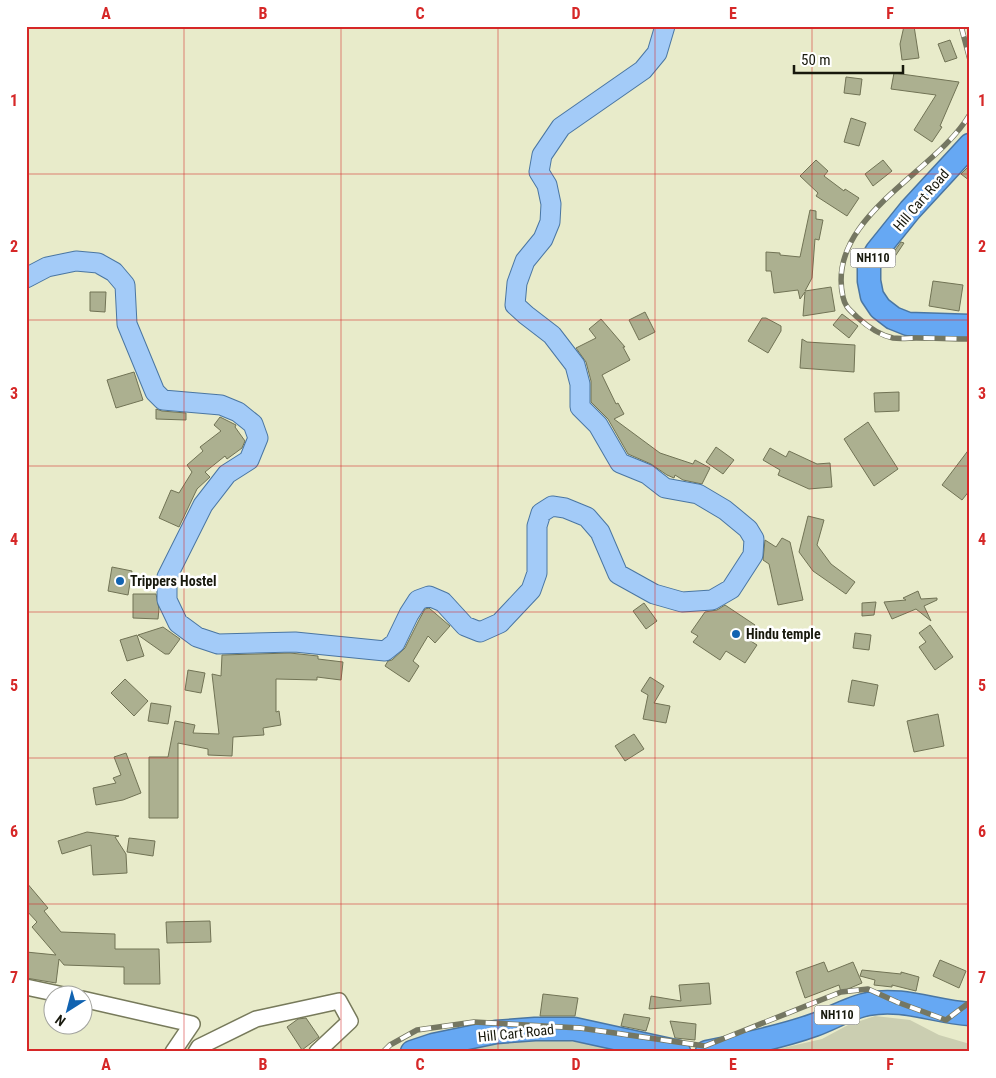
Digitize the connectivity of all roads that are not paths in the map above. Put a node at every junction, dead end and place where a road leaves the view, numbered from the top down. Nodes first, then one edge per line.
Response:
1 (664, 26) edge
2 (970, 145) edge
3 (26, 278) edge
4 (970, 326) edge
5 (26, 987) edge
6 (42, 990) edge
7 (92, 1001) edge
8 (970, 1014) edge
9 (173, 1052) edge
10 (196, 1052) edge
11 (317, 1052) edge
12 (412, 1052) edge
13 (678, 1052) edge
14 (707, 1052) edge

1 - 3 main road
2 - 4 highway, Hill Cart Road / NH110
5 - 6 street
7 - 9 street
8 - 14 highway, NH110
10 - 11 street
12 - 13 highway, Hill Cart Road

